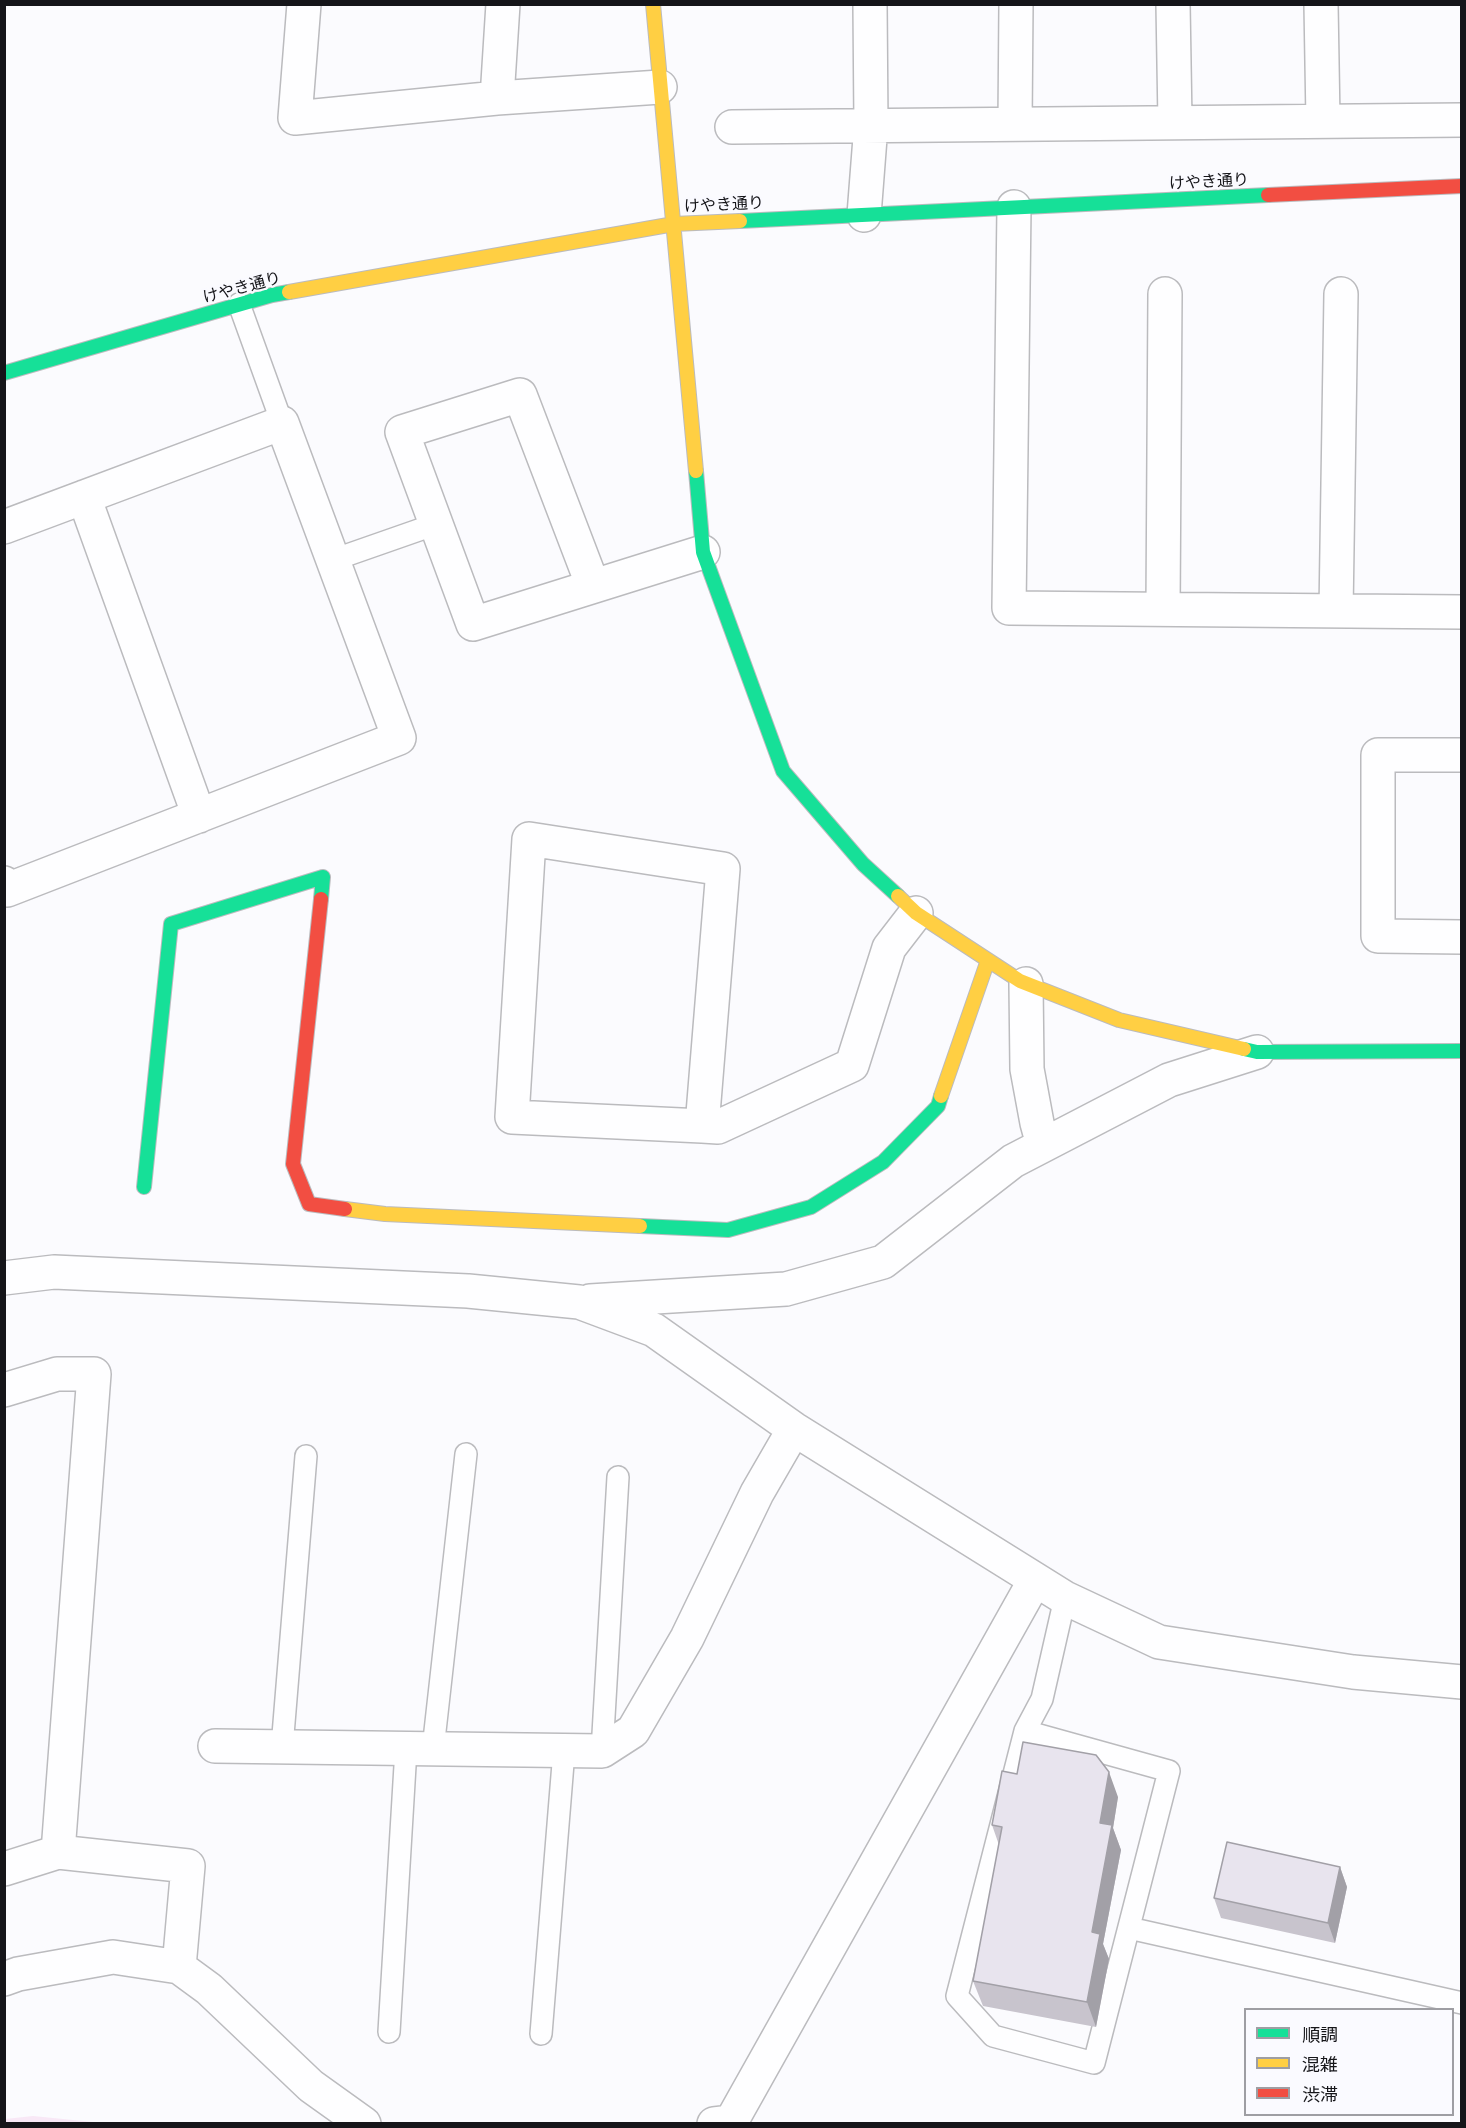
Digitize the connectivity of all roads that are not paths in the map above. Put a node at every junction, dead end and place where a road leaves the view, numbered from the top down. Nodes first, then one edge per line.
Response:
1 (304, 4) edge
2 (503, 4) edge
3 (653, 4) edge
4 (870, 4) edge
5 (1016, 4) edge
6 (1173, 4) edge
7 (1321, 4) edge
8 (660, 87) junction
9 (497, 98) junction
10 (1461, 120) edge
11 (1323, 121) junction
12 (1175, 122) junction
13 (1015, 124) junction
14 (872, 125) junction
15 (732, 127) dead end
16 (1461, 186) edge
17 (1014, 207) junction
18 (864, 215) junction
19 (674, 224) junction
20 (1165, 294) dead end
21 (1341, 294) dead end
22 (240, 304) junction
23 (4, 373) edge
24 (282, 423) junction
25 (84, 497) junction
26 (436, 524) junction
27 (4, 527) edge
28 (703, 552) junction
29 (333, 560) junction
30 (593, 586) junction
31 (1163, 609) junction
32 (1336, 611) junction
33 (1461, 612) edge
34 (1461, 755) edge
35 (199, 816) junction
36 (4, 883) edge
37 (916, 913) junction
38 (1461, 937) edge
39 (988, 960) junction
40 (1026, 984) junction
41 (1461, 1051) edge
42 (1257, 1052) junction
43 (702, 1126) junction
44 (1043, 1145) junction
45 (144, 1187) dead end
46 (4, 1278) edge
47 (579, 1302) junction
48 (4, 1390) edge
49 (794, 1429) junction
50 (466, 1454) dead end
51 (306, 1456) dead end
52 (618, 1477) dead end
53 (1035, 1580) junction
54 (1065, 1598) junction
55 (1461, 1682) edge
56 (1025, 1731) junction
57 (215, 1746) dead end
58 (282, 1748) junction
59 (419, 1749) junction
60 (564, 1751) junction
61 (602, 1751) junction
62 (58, 1852) junction
63 (4, 1869) edge
64 (1129, 1928) junction
65 (179, 1967) junction
66 (4, 1979) edge
67 (1461, 2003) edge
68 (389, 2032) dead end
69 (541, 2034) dead end
70 (363, 2124) edge
71 (714, 2124) edge

1 - 9 street
2 - 9 street
3 - 8 street
4 - 14 street
5 - 13 street
6 - 12 street
7 - 11 street
8 - 9 street
8 - 19 street
10 - 11 street
11 - 12 street
12 - 13 street
13 - 14 street
14 - 15 street
14 - 18 street
16 - 17 street, けやき通り
17 - 18 street, けやき通り
17 - 31 street
18 - 19 street, けやき通り
19 - 22 street, けやき通り
19 - 28 street
20 - 31 street
21 - 32 street
22 - 23 street, けやき通り
22 - 24 lane
24 - 25 street
24 - 29 street
25 - 27 street
25 - 35 street
26 - 29 lane
26 - 30 street
26 - 30 street
28 - 30 street
28 - 37 street
29 - 35 street
31 - 32 street
32 - 33 street
34 - 38 street
35 - 36 street
37 - 39 street
37 - 43 street
39 - 40 street
39 - 45 street
40 - 42 street
40 - 44 street
41 - 42 street
42 - 44 street
43 - 43 street
44 - 47 street
46 - 47 street
47 - 49 street
48 - 62 street
49 - 53 street
49 - 61 street
50 - 59 lane
51 - 58 lane
52 - 61 lane
53 - 54 street
53 - 71 street
54 - 55 street
54 - 56 lane
56 - 64 lane
56 - 64 lane
57 - 58 street
58 - 59 street
59 - 60 street
59 - 68 lane
60 - 61 street
60 - 69 lane
62 - 63 street
62 - 65 street
64 - 67 lane
65 - 66 street
65 - 70 street

